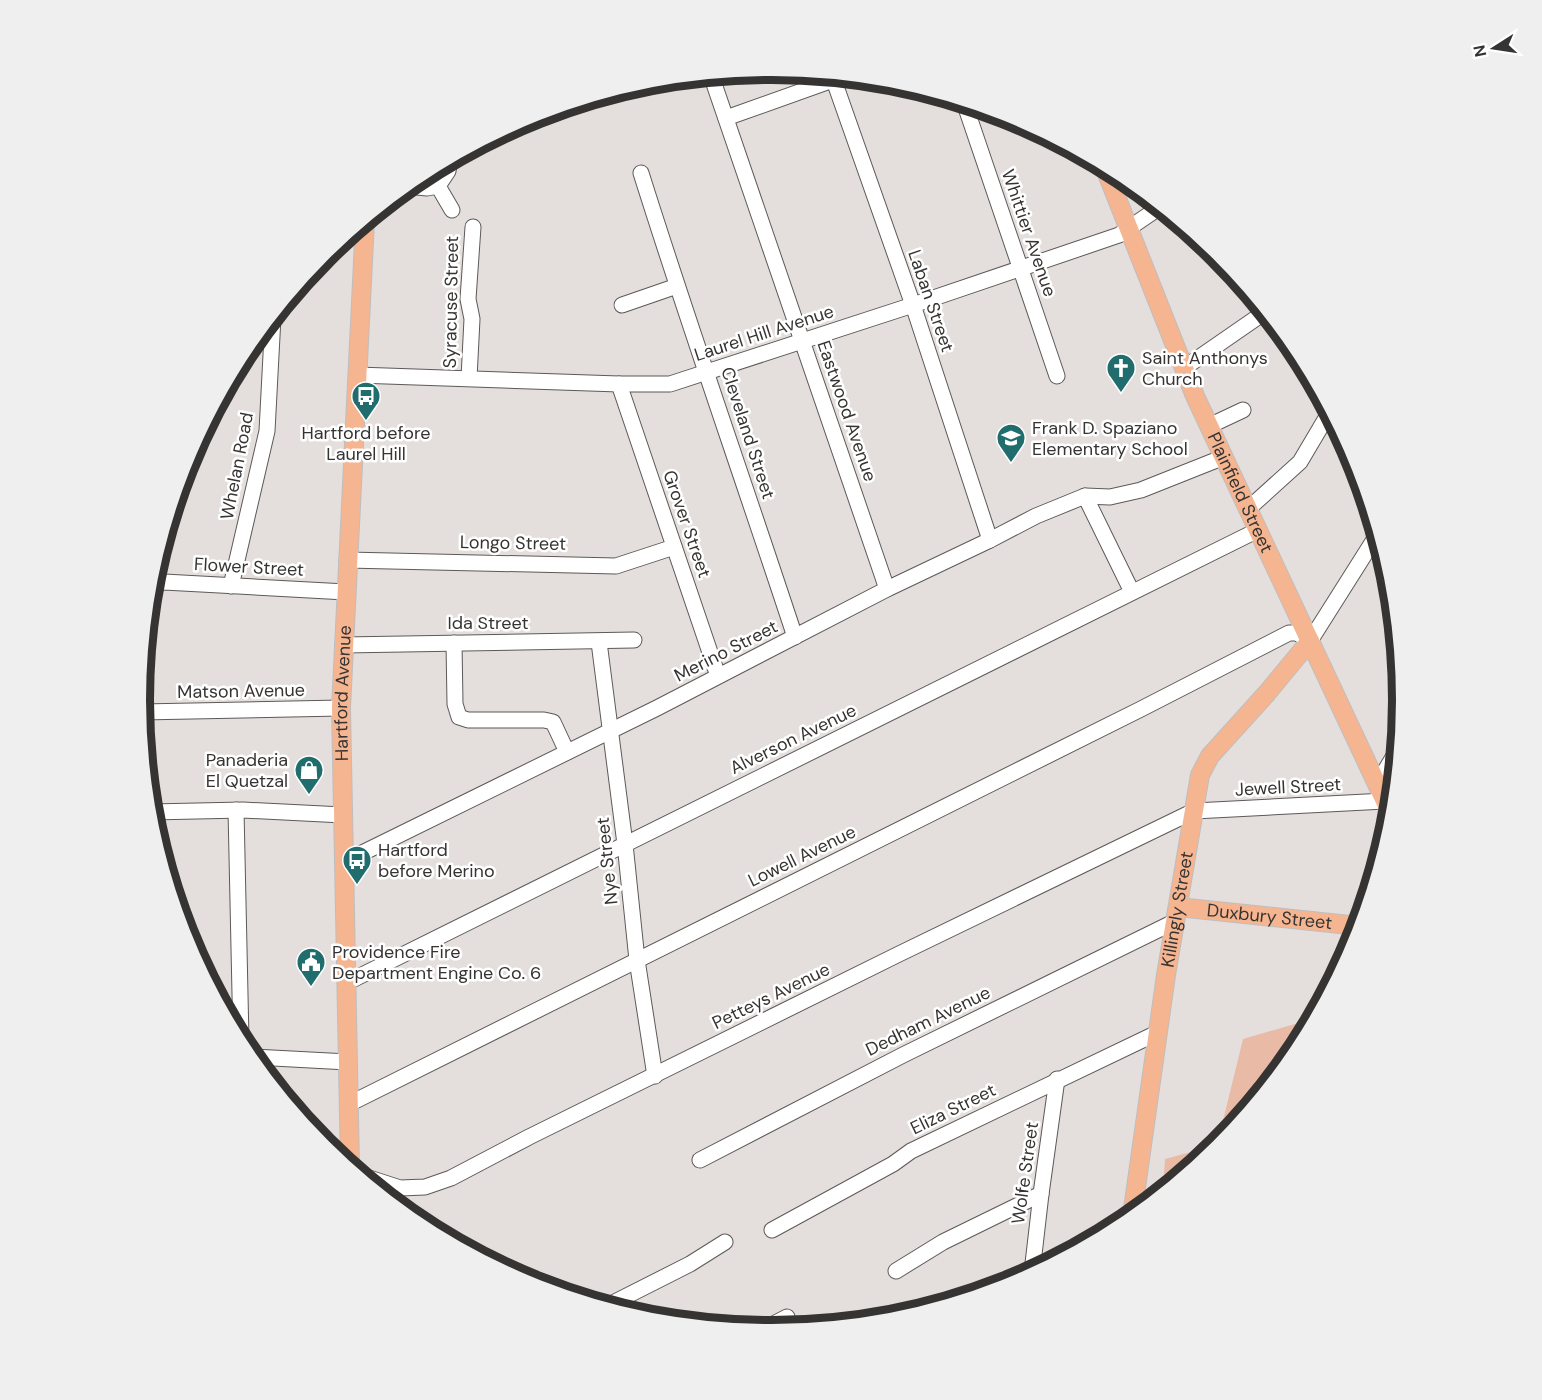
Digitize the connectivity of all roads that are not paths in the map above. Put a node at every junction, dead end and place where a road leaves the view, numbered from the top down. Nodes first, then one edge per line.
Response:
1 (822, 82) edge
2 (714, 83) edge
3 (838, 84) edge
4 (967, 111) edge
5 (726, 118) junction
6 (448, 171) edge
7 (641, 173) dead end
8 (1109, 180) edge
9 (438, 186) junction
10 (421, 187) edge
11 (452, 210) dead end
12 (1153, 212) edge
13 (473, 227) dead end
14 (1128, 229) junction
15 (364, 231) edge
16 (1021, 268) junction
17 (677, 286) junction
18 (622, 305) dead end
19 (913, 305) junction
20 (1259, 316) edge
21 (272, 331) edge
22 (803, 340) junction
23 (1184, 368) junction
24 (708, 372) junction
25 (357, 375) junction
26 (1057, 376) dead end
27 (469, 378) junction
28 (619, 384) junction
29 (1243, 410) dead end
30 (1325, 420) edge
31 (1209, 426) junction
32 (1224, 457) junction
33 (1085, 496) junction
34 (1248, 509) junction
35 (1258, 530) junction
36 (990, 540) junction
37 (1371, 544) edge
38 (674, 547) junction
39 (348, 560) junction
40 (161, 583) edge
41 (231, 586) junction
42 (887, 589) junction
43 (346, 592) junction
44 (1132, 592) junction
45 (795, 638) junction
46 (634, 640) dead end
47 (1310, 641) junction
48 (598, 642) junction
49 (454, 643) junction
50 (1272, 643) junction
51 (343, 645) junction
52 (1295, 657) junction
53 (718, 676) junction
54 (341, 708) junction
55 (151, 712) edge
56 (610, 731) junction
57 (567, 752) junction
58 (1387, 767) edge
59 (1377, 784) junction
60 (1383, 798) edge
61 (1382, 808) edge
62 (236, 810) junction
63 (1194, 811) junction
64 (161, 812) edge
65 (343, 815) junction
66 (625, 844) junction
67 (344, 862) junction
68 (1177, 914) junction
69 (1349, 925) edge
70 (637, 960) junction
71 (346, 983) junction
72 (241, 1021) edge
73 (1157, 1033) junction
74 (265, 1059) edge
75 (348, 1062) junction
76 (655, 1076) junction
77 (1057, 1079) junction
78 (349, 1104) junction
79 (350, 1156) edge
80 (700, 1161) dead end
81 (380, 1181) edge
82 (1041, 1194) junction
83 (1134, 1203) edge
84 (772, 1230) dead end
85 (725, 1242) dead end
86 (1033, 1262) edge
87 (896, 1270) dead end
88 (617, 1301) edge
89 (788, 1317) dead end
90 (783, 1320) edge

1 - 5 street
2 - 5 street, Eastwood Avenue
3 - 19 street, Laban Street
4 - 16 street, Whittier Avenue
5 - 22 street, Eastwood Avenue
6 - 9 street
7 - 17 street, Cleveland Street
8 - 14 main road, Plainfield Street
9 - 10 street
9 - 11 street, Syracuse Street
12 - 14 street, Laurel Hill Avenue
13 - 27 street, Syracuse Street
14 - 16 street, Laurel Hill Avenue
14 - 23 main road, Plainfield Street
15 - 25 main road, Hartford Avenue
16 - 19 street, Laurel Hill Avenue
16 - 26 street, Whittier Avenue
17 - 18 street
17 - 24 street, Cleveland Street
19 - 22 street, Laurel Hill Avenue
19 - 36 street, Laban Street
20 - 23 street
21 - 41 street, Whelan Road
22 - 24 street, Laurel Hill Avenue
22 - 42 street, Eastwood Avenue
23 - 31 main road, Plainfield Street
24 - 28 street, Laurel Hill Avenue
24 - 45 street, Cleveland Street
25 - 27 street, Laurel Hill Avenue
25 - 39 main road, Hartford Avenue
27 - 28 street, Laurel Hill Avenue
28 - 38 street, Grover Street
29 - 31 street
30 - 34 street
31 - 32 main road, Plainfield Street
32 - 33 street, Merino Street
32 - 34 main road, Plainfield Street
33 - 36 street, Merino Street
33 - 44 street
34 - 35 main road, Plainfield Street
35 - 44 street, Alverson Avenue
35 - 47 main road, Plainfield Street
36 - 42 street, Merino Street
37 - 47 street
38 - 39 street, Longo Street
38 - 53 street, Grover Street
39 - 43 main road, Hartford Avenue
40 - 41 street, Flower Street
41 - 43 street, Flower Street
42 - 45 street, Merino Street
43 - 51 main road, Hartford Avenue
44 - 66 street, Alverson Avenue
45 - 53 street, Merino Street
46 - 48 street, Ida Street
47 - 50 street, Lowell Avenue
47 - 52 main road, Killingly Street
47 - 59 main road, Plainfield Street
48 - 49 street, Ida Street
48 - 56 street, Nye Street
49 - 51 street, Ida Street
49 - 57 street
50 - 52 street
50 - 70 street, Lowell Avenue
51 - 54 main road, Hartford Avenue
52 - 63 main road, Killingly Street
53 - 56 street, Merino Street
54 - 55 street, Matson Avenue
54 - 65 main road, Hartford Avenue
56 - 57 street, Merino Street
56 - 66 street, Nye Street
57 - 67 street, Merino Street
58 - 59 street
59 - 60 main road, Plainfield Street
61 - 63 street, Jewell Street
62 - 64 street
62 - 65 street
62 - 72 street
63 - 68 main road, Killingly Street
63 - 76 street, Petteys Avenue
65 - 67 main road, Hartford Avenue
66 - 70 street, Nye Street
66 - 71 street, Alverson Avenue
67 - 71 main road, Hartford Avenue
68 - 69 main road, Duxbury Street
68 - 73 main road, Killingly Street
68 - 80 street, Dedham Avenue
70 - 76 street, Nye Street
70 - 78 street, Lowell Avenue
71 - 75 main road, Hartford Avenue
73 - 77 street, Eliza Street
73 - 83 main road, Killingly Street
74 - 75 street
75 - 78 main road, Hartford Avenue
76 - 81 street, Petteys Avenue
77 - 82 street, Wolfe Street
77 - 84 street, Eliza Street
78 - 79 main road, Hartford Avenue
82 - 86 street, Wolfe Street
82 - 87 street
85 - 88 street
89 - 90 street

